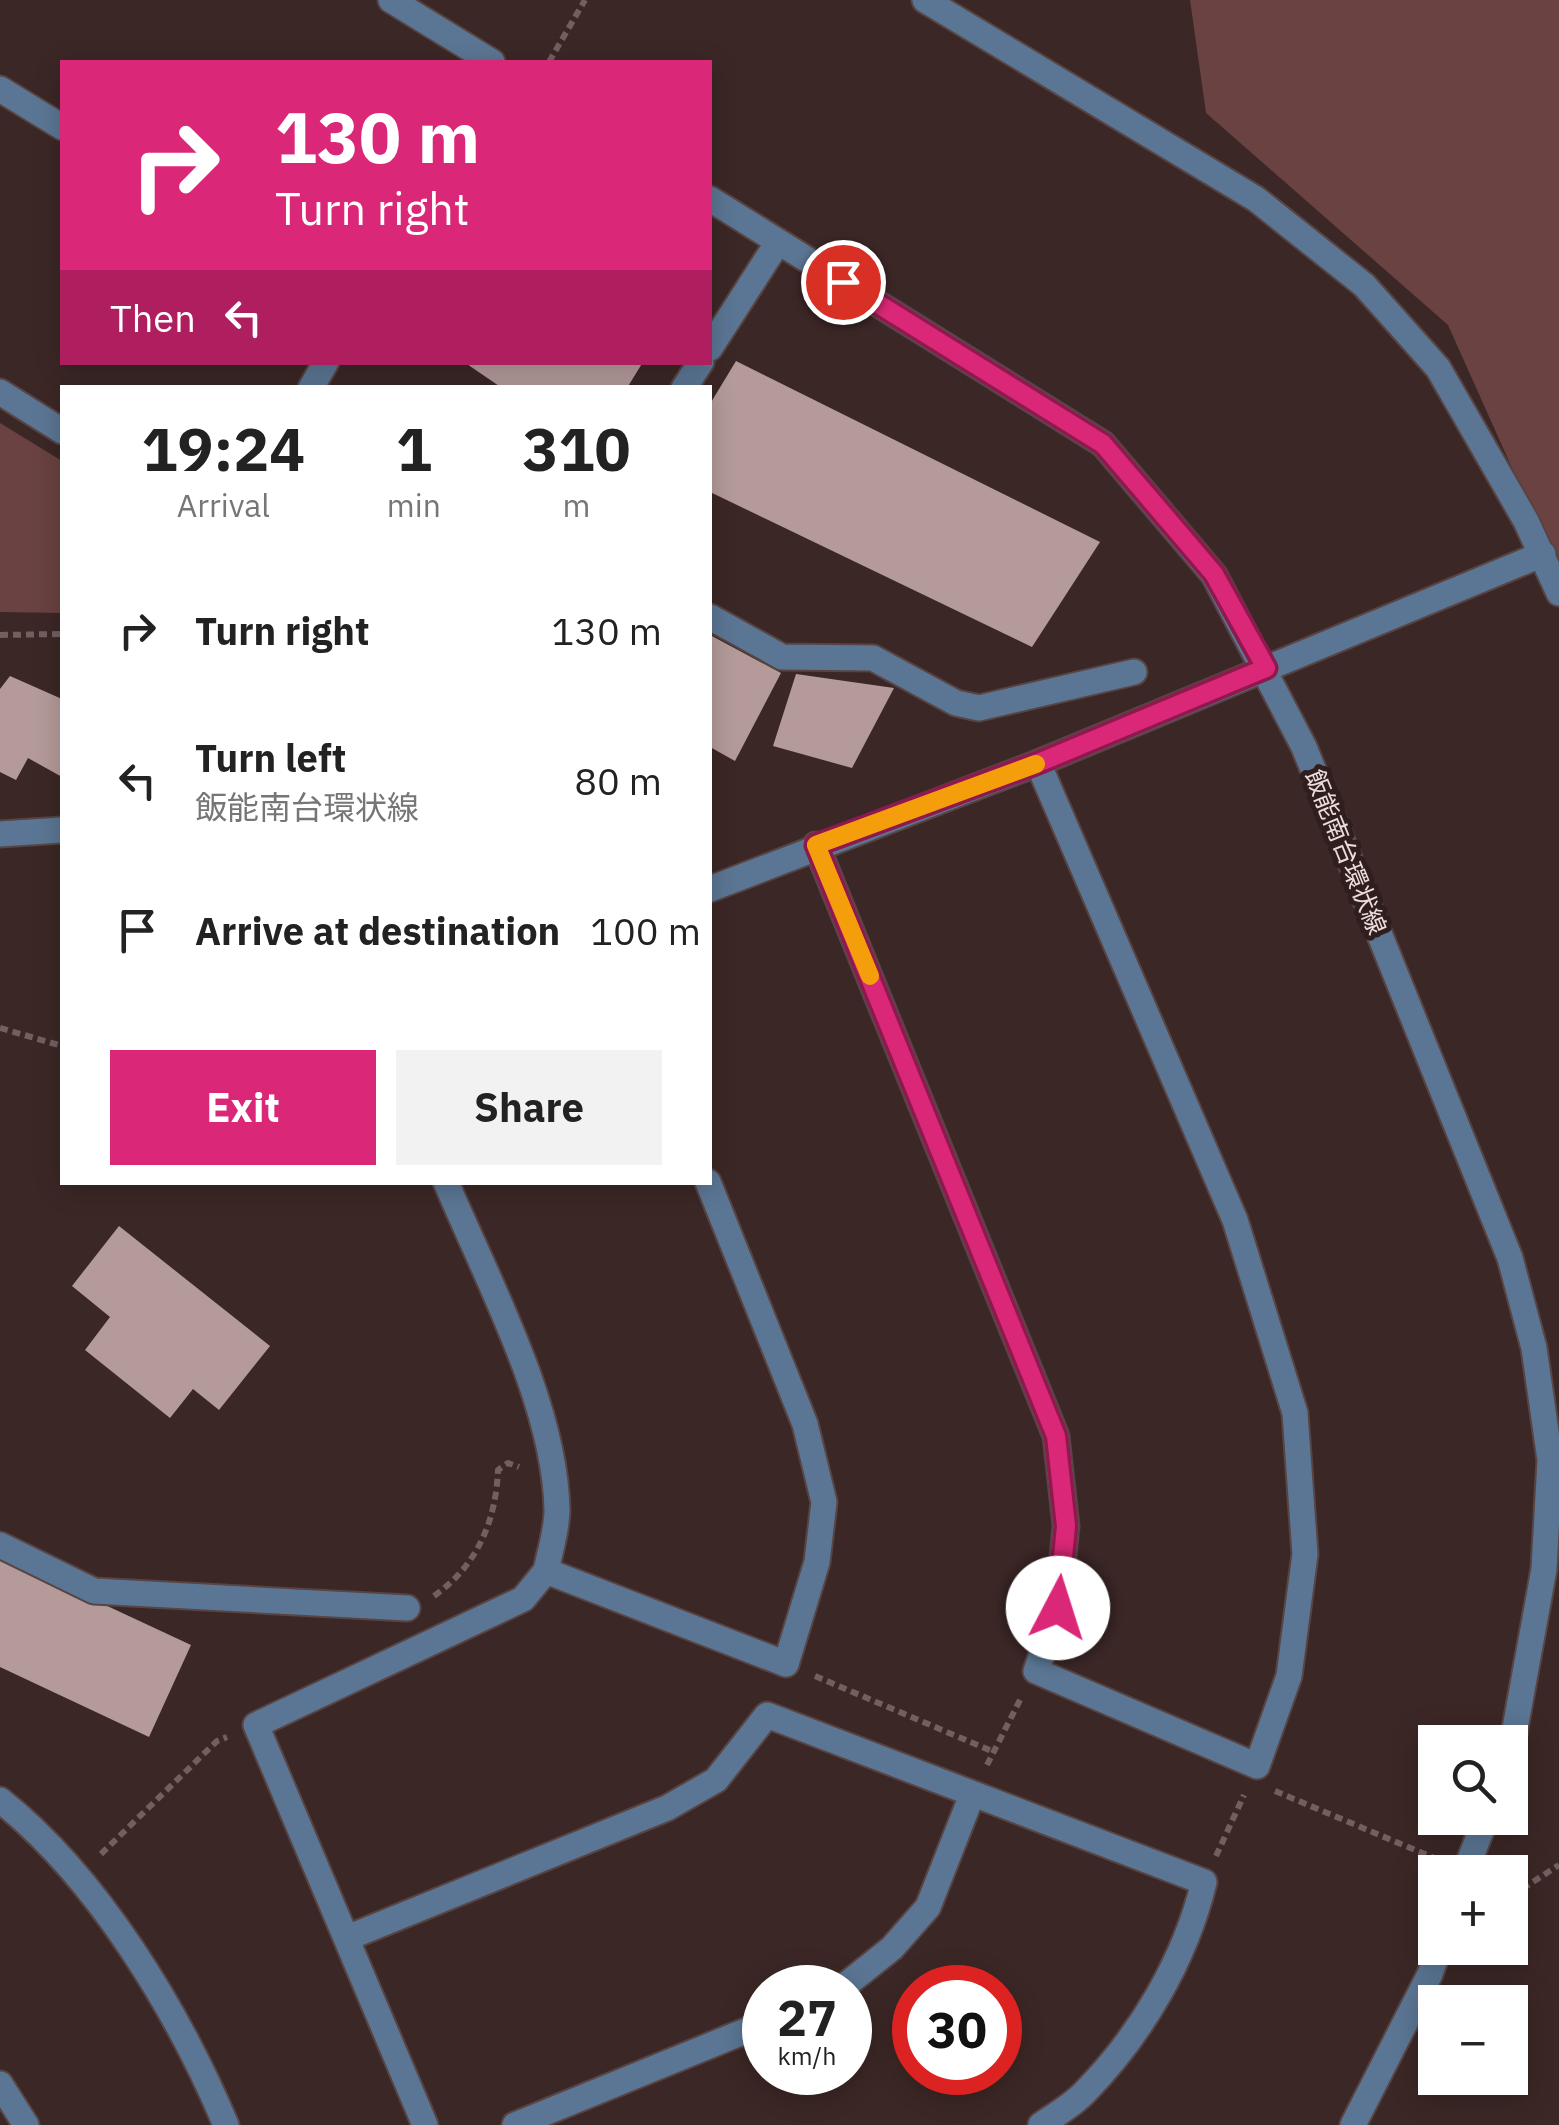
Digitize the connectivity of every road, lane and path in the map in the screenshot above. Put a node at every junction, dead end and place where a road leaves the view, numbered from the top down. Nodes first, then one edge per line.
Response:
1 (390, 0) edge
2 (585, 0) edge
3 (926, 0) edge
4 (489, 60) edge
5 (550, 60) edge
6 (0, 89) edge
7 (60, 126) edge
8 (712, 200) edge
9 (778, 242) junction
10 (712, 345) edge
11 (0, 392) edge
12 (60, 429) edge
13 (1543, 554) junction
14 (1559, 593) edge
15 (712, 618) edge
16 (60, 634) edge
17 (0, 636) edge
18 (1266, 668) junction
19 (1134, 672) dead end
20 (1038, 763) junction
21 (60, 830) edge
22 (0, 834) edge
23 (816, 845) junction
24 (712, 889) edge
25 (0, 1028) edge
26 (60, 1045) edge
27 (447, 1185) edge
28 (709, 1185) edge
29 (1554, 1458) edge
30 (525, 1478) dead end
31 (0, 1545) edge
32 (546, 1571) junction
33 (406, 1608) joint
34 (786, 1664) junction
35 (1038, 1664) junction
36 (256, 1725) junction
37 (1516, 1725) edge
38 (994, 1752) junction
39 (1254, 1773) junction
40 (972, 1795) junction
41 (0, 1800) edge
42 (1429, 1855) edge
43 (1559, 1864) edge
44 (77, 1877) junction
45 (1204, 1882) junction
46 (1528, 1884) edge
47 (347, 1938) junction
48 (871, 1965) edge
49 (1433, 1965) edge
50 (742, 2033) edge
51 (0, 2084) edge
52 (26, 2125) edge
53 (226, 2125) edge
54 (425, 2125) edge
55 (515, 2125) edge
56 (1041, 2125) edge
57 (1353, 2125) edge

1 - 4 street
2 - 5 path
3 - 13 street
6 - 7 street
8 - 9 street, 飯能南台環状線
9 - 10 street
9 - 18 street, 飯能南台環状線
11 - 12 street
13 - 14 street
13 - 18 street
15 - 19 street
16 - 17 path
18 - 20 street
18 - 29 street, 飯能南台環状線
20 - 23 street
20 - 39 street
21 - 22 street
23 - 24 street
23 - 35 street
25 - 26 path
27 - 32 street
28 - 34 street
29 - 37 street, 飯能南台環状線
30 - 33 path
31 - 33 street
32 - 34 street
32 - 36 street
34 - 38 path
35 - 38 path
35 - 39 street
36 - 44 path
36 - 47 street
38 - 40 path
39 - 42 path
39 - 45 path
40 - 45 street
40 - 47 street
40 - 48 street
41 - 44 street
43 - 46 path
44 - 53 street
45 - 56 street
47 - 54 street
49 - 57 street
50 - 55 street
51 - 52 street

